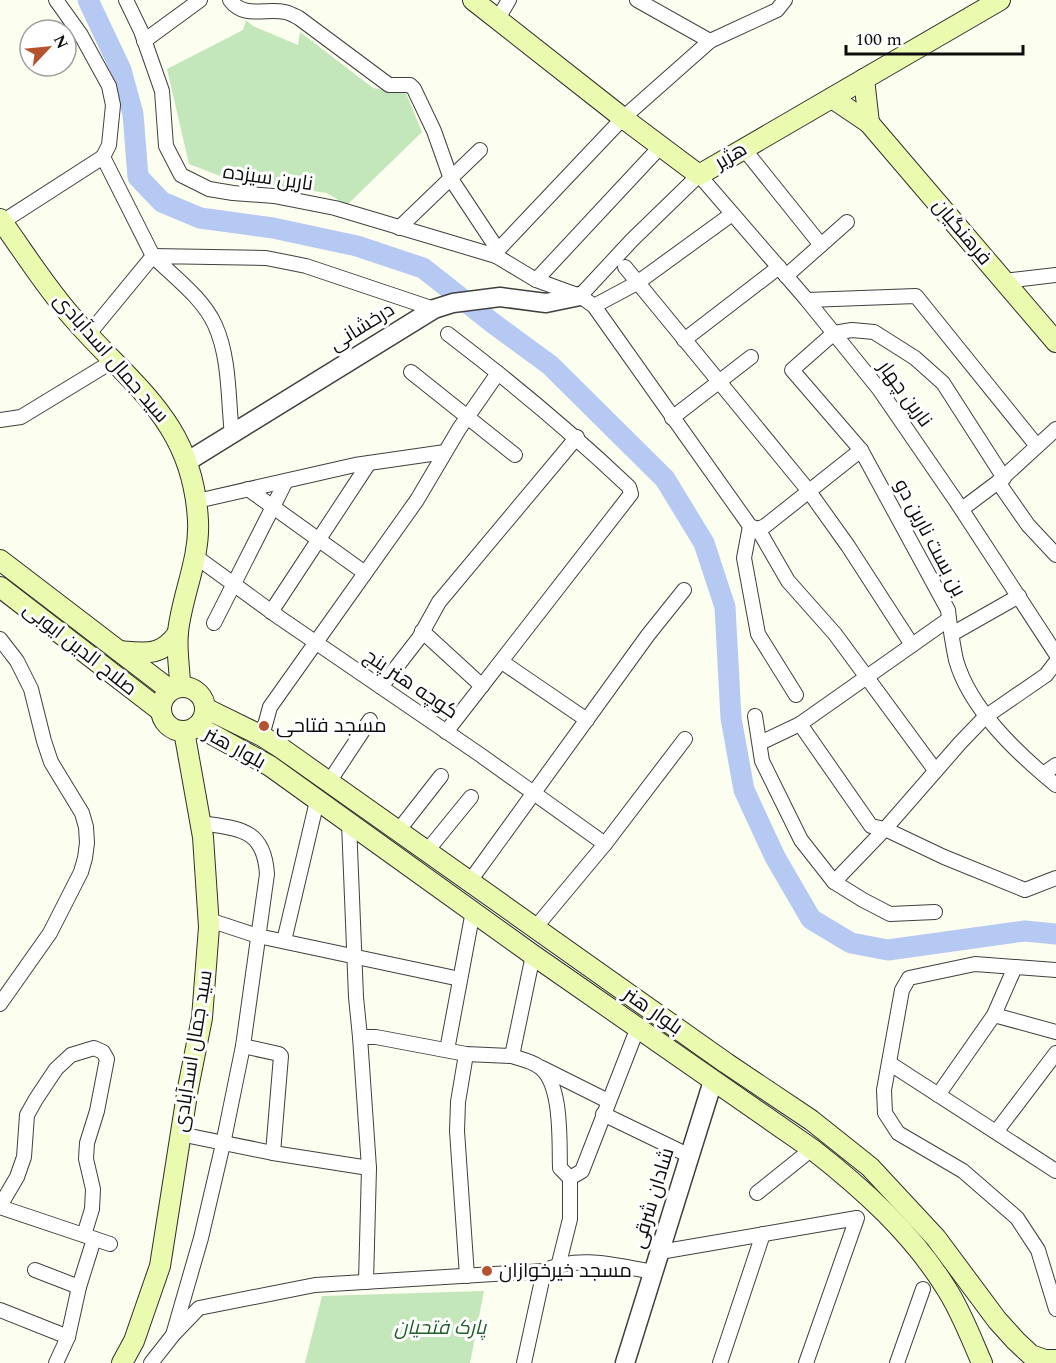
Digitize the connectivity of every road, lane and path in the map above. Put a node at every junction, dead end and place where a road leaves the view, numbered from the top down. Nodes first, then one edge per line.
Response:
1 (56, 0) edge
2 (126, 0) edge
3 (200, 0) edge
4 (473, 0) edge
5 (509, 0) edge
6 (637, 0) edge
7 (785, 0) edge
8 (1000, 0) edge
9 (232, 3) edge
10 (983, 6) edge
11 (497, 20) junction
12 (144, 41) junction
13 (710, 41) junction
14 (864, 79) junction
15 (832, 98) junction
16 (623, 118) junction
17 (869, 123) junction
18 (661, 146) junction
19 (744, 149) junction
20 (480, 150) dead end
21 (103, 157) junction
22 (699, 175) junction
23 (451, 178) junction
24 (732, 214) junction
25 (1, 220) edge
26 (847, 222) dead end
27 (399, 228) junction
28 (821, 245) junction
29 (497, 253) junction
30 (153, 256) junction
31 (625, 267) dead end
32 (783, 272) junction
33 (1056, 275) edge
34 (536, 280) junction
35 (1004, 281) junction
36 (637, 283) junction
37 (807, 300) junction
38 (587, 301) junction
39 (434, 309) junction
40 (834, 333) junction
41 (448, 334) dead end
42 (88, 335) junction
43 (684, 340) junction
44 (1056, 342) edge
45 (751, 357) dead end
46 (113, 361) junction
47 (411, 372) dead end
48 (498, 373) junction
49 (720, 381) junction
50 (468, 416) junction
51 (672, 418) junction
52 (0, 420) edge
53 (1056, 429) edge
54 (232, 435) junction
55 (577, 437) junction
56 (1037, 446) junction
57 (861, 450) junction
58 (445, 452) junction
59 (515, 455) dead end
60 (188, 461) junction
61 (369, 463) junction
62 (1001, 480) junction
63 (286, 481) junction
64 (248, 489) junction
65 (808, 490) junction
66 (197, 501) junction
67 (272, 508) junction
68 (962, 509) junction
69 (754, 528) junction
70 (318, 540) junction
71 (1056, 555) edge
72 (195, 556) junction
73 (0, 560) edge
74 (364, 573) junction
75 (233, 584) junction
76 (0, 587) edge
77 (684, 590) dead end
78 (1019, 596) junction
79 (272, 612) junction
80 (949, 619) junction
81 (214, 622) dead end
82 (422, 632) junction
83 (178, 633) junction
84 (952, 634) junction
85 (0, 639) edge
86 (315, 642) junction
87 (912, 645) junction
88 (118, 650) junction
89 (1056, 654) edge
90 (502, 662) junction
91 (1056, 662) edge
92 (866, 678) junction
93 (482, 686) junction
94 (381, 687) junction
95 (175, 689) junction
96 (796, 695) dead end
97 (161, 711) junction
98 (755, 716) dead end
99 (985, 717) junction
100 (370, 720) dead end
101 (587, 720) junction
102 (195, 722) junction
103 (800, 724) junction
104 (446, 732) junction
105 (262, 736) junction
106 (685, 739) dead end
107 (760, 743) junction
108 (1056, 765) edge
109 (935, 770) junction
110 (1043, 774) junction
111 (441, 776) dead end
112 (329, 782) junction
113 (1056, 785) edge
114 (535, 794) junction
115 (471, 797) dead end
116 (317, 801) junction
117 (201, 823) junction
118 (349, 823) junction
119 (885, 829) junction
120 (398, 831) junction
121 (605, 844) junction
122 (427, 851) junction
123 (1056, 878) edge
124 (470, 881) junction
125 (834, 882) junction
126 (473, 911) junction
127 (935, 912) dead end
128 (208, 920) junction
129 (536, 928) junction
130 (258, 936) junction
131 (284, 941) junction
132 (533, 955) junction
133 (355, 956) junction
134 (1015, 967) junction
135 (1056, 970) edge
136 (460, 980) junction
137 (0, 1004) edge
138 (994, 1015) junction
139 (638, 1027) junction
140 (1056, 1032) edge
141 (360, 1037) junction
142 (243, 1046) junction
143 (447, 1050) junction
144 (1056, 1053) edge
145 (466, 1054) junction
146 (512, 1056) junction
147 (726, 1063) junction
148 (889, 1063) junction
149 (540, 1067) junction
150 (713, 1081) junction
151 (938, 1095) junction
152 (605, 1108) junction
153 (996, 1132) junction
154 (180, 1134) junction
155 (223, 1144) junction
156 (812, 1149) junction
157 (273, 1153) junction
158 (690, 1156) junction
159 (369, 1167) junction
160 (1056, 1171) edge
161 (570, 1178) junction
162 (757, 1193) dead end
163 (0, 1206) edge
164 (764, 1234) junction
165 (89, 1237) junction
166 (110, 1244) dead end
167 (660, 1252) junction
168 (559, 1263) junction
169 (35, 1270) dead end
170 (544, 1271) junction
171 (654, 1272) junction
172 (467, 1276) junction
173 (366, 1282) junction
174 (79, 1287) junction
175 (923, 1289) dead end
176 (0, 1310) edge
177 (1056, 1310) edge
178 (173, 1335) junction
179 (68, 1337) junction
180 (1025, 1357) edge
181 (1056, 1360) edge
182 (528, 1362) edge
183 (57, 1363) edge
184 (122, 1363) edge
185 (151, 1363) edge
186 (625, 1363) edge
187 (720, 1363) edge
188 (806, 1363) edge
189 (897, 1363) edge
190 (982, 1363) edge

1 - 21 street
2 - 12 street, نارین سیزده
3 - 12 street
4 - 11 main road, هژیر
5 - 11 street
6 - 13 street
7 - 13 street
8 - 10 main road, هژیر
9 - 23 street
10 - 14 main road, هژیر
11 - 16 main road, هژیر
12 - 27 street, نارین سیزده
13 - 16 street
14 - 15 main road, هژیر
14 - 17 main road
15 - 17 main road, فرهنگیان
15 - 19 main road, هژیر
16 - 18 main road, هژیر
16 - 29 street
17 - 35 main road, فرهنگیان
18 - 22 main road, هژیر
18 - 34 street
19 - 22 main road, هژیر
19 - 28 street
20 - 23 street
21 - 25 street
21 - 30 street
22 - 24 street, نارین چهار
22 - 38 street
23 - 27 street
23 - 29 street
24 - 32 street, نارین چهار
24 - 36 street
25 - 42 main road, سید جمال اسدآبادی
26 - 28 street
27 - 29 street, نارین سیزده
28 - 32 street
29 - 34 street
30 - 39 street
30 - 42 street
30 - 54 street
31 - 36 street
32 - 37 street, نارین چهار
32 - 43 street
33 - 35 street
34 - 38 street
35 - 44 main road, فرهنگیان
36 - 38 street
36 - 43 street
37 - 40 street, نارین چهار
37 - 56 street
38 - 39 street, درخشانی
38 - 51 street
39 - 54 street, درخشانی
40 - 57 street, بن بست نارین دو
40 - 62 street
40 - 68 street, نارین چهار
41 - 48 street
42 - 46 main road, سید جمال اسدآبادی
43 - 49 street
45 - 49 street
46 - 52 street
46 - 60 main road, سید جمال اسدآبادی
47 - 50 street
48 - 50 street
48 - 55 street
49 - 51 street
49 - 65 street
50 - 58 street
50 - 59 street
51 - 69 street
53 - 56 street
54 - 60 street, درخشانی
55 - 82 street
55 - 90 street
56 - 62 street
57 - 65 street
57 - 80 street, بن بست نارین دو
58 - 61 street
58 - 74 street
60 - 66 main road, سید جمال اسدآبادی
61 - 63 street
61 - 70 street
62 - 68 street
62 - 71 street
63 - 64 street
63 - 67 street
64 - 66 street
64 - 67 street
65 - 69 street
65 - 87 street
66 - 72 main road, سید جمال اسدآبادی
67 - 70 street
67 - 75 street
68 - 78 street, نارین چهار
69 - 92 street
69 - 96 street
70 - 74 street
70 - 79 street
72 - 75 street, کوچه هنر پنج
72 - 83 main road, سید جمال اسدآبادی
73 - 88 main road
74 - 86 street
75 - 79 street, کوچه هنر پنج
75 - 81 street
76 - 97 main road, صلاح الدین ایوبی
77 - 101 street
78 - 84 street
78 - 89 street, نارین چهار
79 - 86 street, کوچه هنر پنج
80 - 84 street
80 - 87 street, بن بست نارین دو
82 - 93 street
82 - 94 street
83 - 88 main road
83 - 95 main road, سید جمال اسدآبادی
84 - 99 street
85 - 137 street
86 - 94 street, کوچه هنر پنج
86 - 105 street
87 - 92 street, بن بست نارین دو
88 - 95 main road
90 - 93 street
90 - 101 street
91 - 99 street
92 - 103 street, بن بست نارین دو
92 - 109 street
93 - 104 street
94 - 104 street, کوچه هنر پنج
95 - 97 main road
95 - 102 main road
97 - 102 main road
98 - 107 street
99 - 109 street
99 - 110 street
100 - 112 street
101 - 114 street
102 - 105 main road, بلوار هنر
102 - 116 main road, بلوار هنر
102 - 117 main road, سید جمال اسدآبادی
103 - 107 street, بن بست نارین دو
103 - 119 street
104 - 114 street, کوچه هنر پنج
105 - 112 main road, بلوار هنر
106 - 121 street
107 - 125 street
108 - 110 street
109 - 119 street
110 - 113 street
111 - 120 street
112 - 120 main road, بلوار هنر
114 - 121 street, کوچه هنر پنج
114 - 124 street
115 - 122 street
116 - 118 main road, بلوار هنر
116 - 131 street
117 - 128 main road, سید جمال اسدآبادی
117 - 130 street
118 - 126 main road, بلوار هنر
118 - 133 street
119 - 123 street
119 - 125 street
120 - 122 main road, بلوار هنر
121 - 129 street
122 - 124 main road, بلوار هنر
124 - 129 main road, بلوار هنر
125 - 127 street
126 - 132 main road, بلوار هنر
126 - 136 street
128 - 130 street
128 - 154 main road, سید جمال اسدآبادی
129 - 147 main road, بلوار هنر
130 - 131 street
130 - 142 street
131 - 133 street
132 - 139 main road, بلوار هنر
132 - 146 street
133 - 136 street
133 - 141 street
134 - 135 street
134 - 138 street
134 - 148 street
136 - 143 street
138 - 140 street
138 - 151 street
139 - 150 main road, بلوار هنر
139 - 152 street
141 - 143 street
141 - 159 street
142 - 155 street
142 - 157 street
143 - 145 street
144 - 153 street
145 - 146 street
145 - 172 street
146 - 149 street
147 - 150 main road
147 - 180 main road, بلوار هنر
148 - 151 street
148 - 177 street
149 - 152 street
149 - 161 street
150 - 156 main road, بلوار هنر
150 - 158 street, شادان شرقی
151 - 153 street
152 - 158 street
152 - 161 street
153 - 160 street
154 - 155 street
154 - 184 main road, سید جمال اسدآبادی
155 - 157 street
155 - 178 street
156 - 162 street
156 - 190 main road, بلوار هنر
157 - 159 street
158 - 167 street, شادان شرقی
159 - 173 street
161 - 168 street
163 - 165 street
163 - 165 street
164 - 167 street
164 - 187 street
164 - 188 street
165 - 166 street
165 - 174 street
167 - 171 street, شادان شرقی
168 - 170 street
168 - 171 street
169 - 174 street
170 - 172 street
170 - 182 street
171 - 186 street, شادان شرقی
172 - 173 street
173 - 178 street
174 - 179 street
175 - 189 street
176 - 179 street
178 - 185 street
179 - 183 street
180 - 181 main road, بلوار هنر

